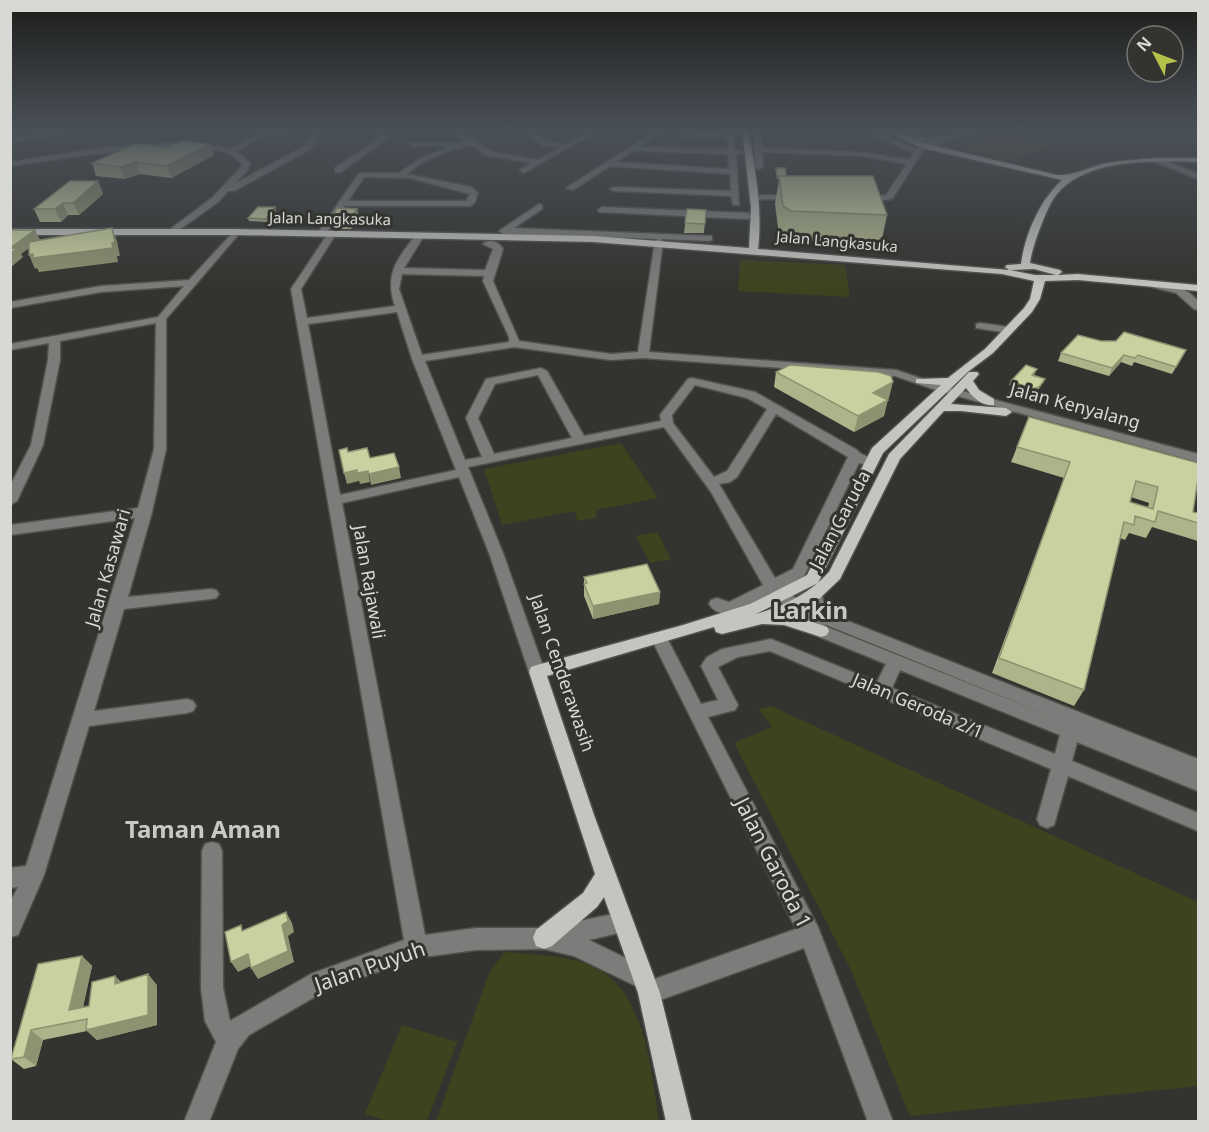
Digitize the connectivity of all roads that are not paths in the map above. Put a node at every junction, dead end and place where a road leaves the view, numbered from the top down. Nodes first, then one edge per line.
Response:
1 (232, 182) edge
2 (243, 182) edge
3 (357, 182) edge
4 (438, 182) edge
5 (580, 182) edge
6 (739, 182) edge
7 (743, 182) edge
8 (747, 182) edge
9 (900, 182) edge
10 (1056, 182) edge
11 (1065, 182) edge
12 (1077, 182) edge
13 (1061, 184) junction
14 (570, 188) dead end
15 (614, 189) dead end
16 (222, 193) junction
17 (735, 194) junction
18 (753, 196) junction
19 (803, 197) edge
20 (854, 199) edge
21 (342, 202) junction
22 (539, 207) dead end
23 (602, 210) dead end
24 (709, 214) junction
25 (737, 215) junction
26 (748, 216) junction
27 (682, 225) junction
28 (505, 230) junction
29 (10, 232) edge
30 (172, 232) junction
31 (236, 232) junction
32 (326, 234) junction
33 (1043, 237) dead end
34 (414, 239) junction
35 (492, 240) junction
36 (708, 241) junction
37 (655, 243) junction
38 (751, 245) junction
39 (1024, 268) junction
40 (398, 271) junction
41 (1011, 272) junction
42 (489, 273) junction
43 (1040, 274) junction
44 (1077, 275) junction
45 (193, 283) junction
46 (1147, 283) junction
47 (1198, 283) edge
48 (1198, 288) edge
49 (10, 305) edge
50 (1198, 307) edge
51 (401, 308) junction
52 (161, 319) junction
53 (302, 322) junction
54 (980, 326) dead end
55 (1009, 330) junction
56 (55, 338) junction
57 (514, 344) junction
58 (10, 347) edge
59 (644, 355) junction
60 (984, 356) junction
61 (418, 359) junction
62 (967, 380) junction
63 (919, 383) junction
64 (948, 390) junction
65 (990, 402) junction
66 (934, 406) junction
67 (774, 407) junction
68 (1006, 412) junction
69 (667, 423) junction
70 (580, 441) junction
71 (855, 457) junction
72 (1198, 458) edge
73 (489, 459) junction
74 (871, 463) junction
75 (1198, 466) edge
76 (461, 468) junction
77 (16, 479) edge
78 (711, 482) junction
79 (335, 500) junction
80 (10, 501) edge
81 (145, 512) junction
82 (10, 530) edge
83 (211, 594) dead end
84 (816, 594) junction
85 (782, 595) junction
86 (118, 604) junction
87 (717, 604) dead end
88 (757, 621) junction
89 (684, 631) junction
90 (821, 631) junction
91 (659, 638) junction
92 (895, 662) junction
93 (537, 672) junction
94 (882, 690) junction
95 (187, 706) dead end
96 (696, 712) junction
97 (82, 720) junction
98 (1070, 732) junction
99 (1062, 766) junction
100 (1198, 767) edge
101 (1198, 783) edge
102 (1047, 819) dead end
103 (1198, 822) edge
104 (212, 850) dead end
105 (34, 875) junction
106 (606, 875) junction
107 (10, 878) edge
108 (623, 923) junction
109 (10, 927) edge
110 (810, 935) junction
111 (544, 938) junction
112 (416, 947) junction
113 (645, 986) junction
114 (229, 1041) junction
115 (196, 1122) edge
116 (679, 1122) edge
117 (881, 1122) edge

1 - 16 street
2 - 16 street
3 - 21 street, Jalan Rajawali
4 - 21 street
5 - 14 street
6 - 17 street
7 - 26 main road
8 - 18 main road
9 - 20 street
10 - 13 main road
11 - 13 main road
12 - 33 main road
13 - 39 main road
15 - 17 street
16 - 30 street
17 - 25 street
18 - 19 street
18 - 38 main road
21 - 32 street, Jalan Rajawali
22 - 28 street
23 - 27 street
24 - 25 street
24 - 27 street
24 - 36 street
25 - 26 street
26 - 38 main road
27 - 28 street
27 - 36 street
28 - 35 street
29 - 30 main road, Jalan Langkasuka
30 - 31 main road, Jalan Langkasuka
31 - 32 main road, Jalan Langkasuka
31 - 45 street
32 - 34 main road, Jalan Langkasuka
32 - 53 street, Jalan Rajawali
34 - 35 main road, Jalan Langkasuka
34 - 40 street, Jalan Cenderawasih
35 - 37 main road, Jalan Langkasuka
35 - 42 street
36 - 37 main road, Jalan Langkasuka
36 - 38 main road, Jalan Langkasuka
37 - 38 main road, Jalan Langkasuka
37 - 59 street
38 - 39 main road, Jalan Langkasuka
38 - 41 main road, Jalan Langkasuka
39 - 41 main road, Jalan Langkasuka
39 - 43 main road
39 - 43 main road
40 - 42 street
40 - 51 street, Jalan Cenderawasih
41 - 43 main road
42 - 57 street
43 - 44 main road
43 - 44 main road
43 - 55 main road, Jalan Garuda
44 - 46 main road
44 - 47 main road
45 - 49 street
45 - 52 street
46 - 48 main road
46 - 50 street
51 - 53 street
51 - 61 street, Jalan Cenderawasih
52 - 56 street
52 - 81 street, Jalan Kasawari
53 - 79 street, Jalan Rajawali
54 - 55 street
55 - 60 main road, Jalan Garuda
56 - 58 street
56 - 77 street
57 - 59 street
57 - 61 street
59 - 63 street
60 - 62 main road, Jalan Garuda
60 - 64 main road, Jalan Garuda
61 - 76 street, Jalan Cenderawasih
62 - 64 main road, Jalan Garuda
62 - 65 main road
63 - 64 street
63 - 66 main road
64 - 65 street, Jalan Kenyalang
64 - 66 main road, Jalan Garuda
64 - 68 street, Jalan Kenyalang
65 - 72 street, Jalan Kenyalang
66 - 68 main road
66 - 74 main road, Jalan Garuda
66 - 84 main road, Jalan Garuda
67 - 69 street
67 - 71 street
67 - 78 street
68 - 75 street, Jalan Kenyalang
69 - 70 street
69 - 78 street
70 - 73 street
70 - 73 street
71 - 74 street
71 - 85 street
73 - 76 street
74 - 85 main road, Jalan Garuda
76 - 79 street
76 - 93 street, Jalan Cenderawasih
77 - 80 street
78 - 85 street
79 - 112 street, Jalan Rajawali
81 - 82 street
81 - 86 street, Jalan Kasawari
83 - 86 street
84 - 85 main road, Jalan Garuda
84 - 100 street
85 - 87 street
85 - 88 main road, Jalan Garuda
85 - 89 main road, Jalan Garuda
85 - 90 street
86 - 97 street, Jalan Kasawari
88 - 89 main road, Jalan Garuda
88 - 90 main road
89 - 91 main road, Jalan Garuda
90 - 92 street
91 - 93 main road, Jalan Garuda
91 - 96 street, Jalan Garoda 1
92 - 94 street
92 - 98 street
93 - 106 main road, Jalan Cenderawasih
94 - 96 street, Jalan Geroda 2/1
94 - 99 street, Jalan Geroda 2/1
95 - 97 street
96 - 110 street, Jalan Garoda 1
97 - 105 street, Jalan Kasawari
98 - 99 street
98 - 101 street
99 - 102 street
99 - 103 street, Jalan Geroda 2/1
104 - 114 street
105 - 107 street
105 - 109 street, Jalan Kasawari
106 - 108 main road, Jalan Cenderawasih
106 - 111 main road
108 - 111 street
108 - 113 main road, Jalan Cenderawasih
110 - 113 street, Jalan Garoda 1
110 - 117 street
111 - 112 street, Jalan Puyuh
111 - 113 street, Jalan Puyuh
112 - 114 street, Jalan Puyuh
113 - 116 main road, Jalan Cenderawasih
114 - 115 street, Jalan Puyuh

